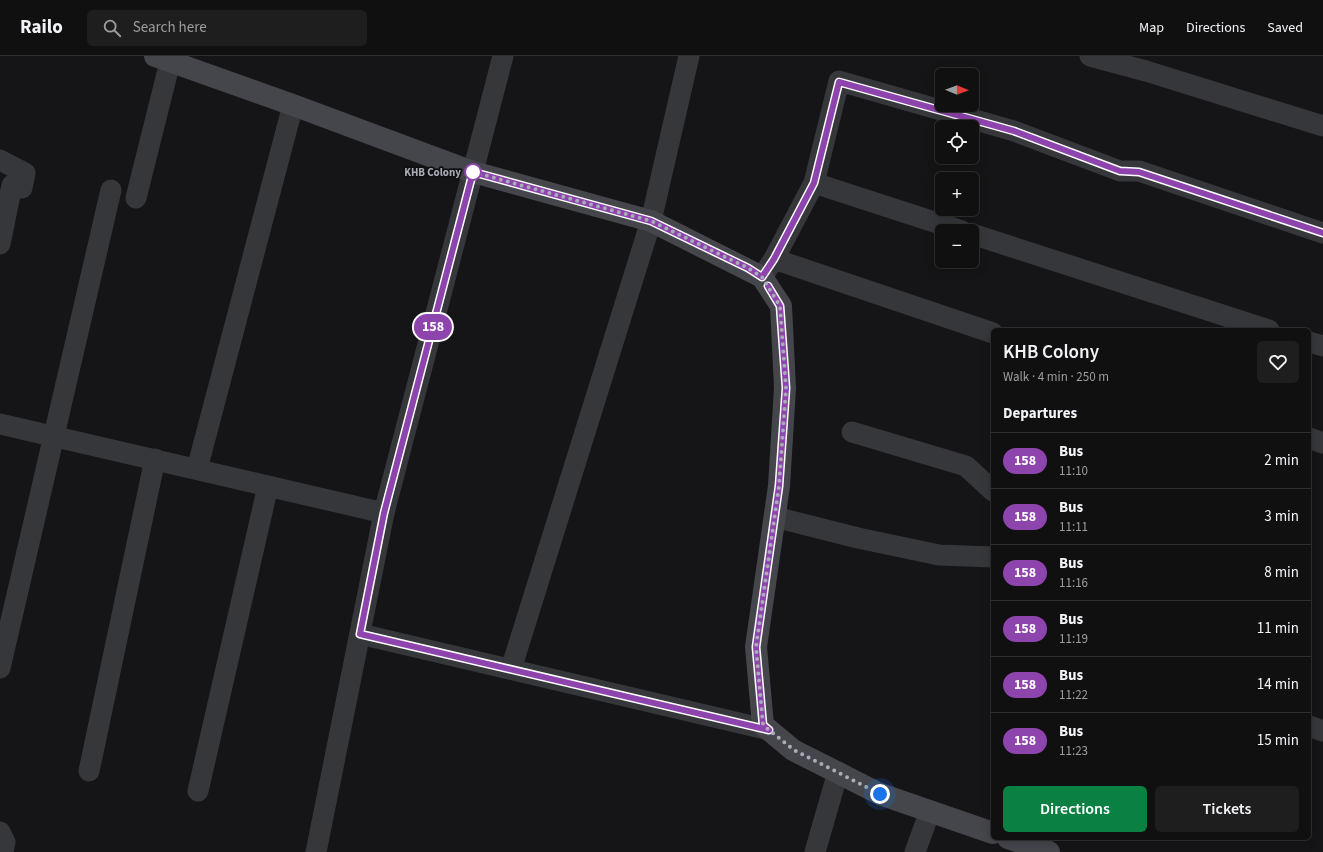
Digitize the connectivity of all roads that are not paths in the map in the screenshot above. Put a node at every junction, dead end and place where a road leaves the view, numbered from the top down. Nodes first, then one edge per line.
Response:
1 (503, 56) edge
2 (689, 56) edge
3 (1090, 56) edge
4 (163, 59) edge
5 (293, 105) junction
6 (1323, 126) edge
7 (0, 160) edge
8 (473, 172) junction
9 (814, 183) junction
10 (111, 190) dead end
11 (136, 198) dead end
12 (651, 221) junction
13 (940, 224) edge
14 (1323, 233) edge
15 (979, 236) edge
16 (0, 244) edge
17 (768, 268) junction
18 (1263, 328) edge
19 (991, 332) edge
20 (1311, 343) edge
21 (1323, 346) edge
22 (0, 424) edge
23 (852, 432) dead end
24 (54, 436) junction
25 (1311, 439) edge
26 (1323, 443) edge
27 (154, 459) junction
28 (197, 470) junction
29 (268, 486) junction
30 (991, 489) edge
31 (384, 513) junction
32 (775, 517) junction
33 (991, 557) edge
34 (360, 634) junction
35 (0, 668) edge
36 (512, 669) junction
37 (1311, 727) edge
38 (769, 730) junction
39 (1323, 731) edge
40 (89, 771) dead end
41 (838, 772) junction
42 (198, 791) dead end
43 (930, 811) junction
44 (0, 832) edge
45 (991, 832) edge
46 (1014, 840) edge
47 (3, 852) edge
48 (316, 852) edge
49 (815, 852) edge
50 (915, 852) edge
51 (1049, 852) edge

1 - 8 street
2 - 12 street
3 - 6 street
4 - 5 street
4 - 11 street
5 - 8 street
5 - 28 street
7 - 16 street
8 - 12 street
8 - 31 street
9 - 13 street
9 - 14 street
9 - 17 street
10 - 24 street
12 - 17 street
12 - 36 street
15 - 18 street
17 - 19 street
17 - 32 street
20 - 21 street
22 - 24 street
23 - 30 street
24 - 27 street
24 - 35 street
25 - 26 street
27 - 28 street
27 - 40 street
28 - 29 street
29 - 31 street
29 - 42 street
31 - 34 street
32 - 33 street
32 - 38 street
34 - 36 street
34 - 48 street
36 - 38 street
37 - 39 street
38 - 41 street
41 - 43 street
41 - 49 street
43 - 45 street
43 - 50 street
44 - 47 street
46 - 51 street

